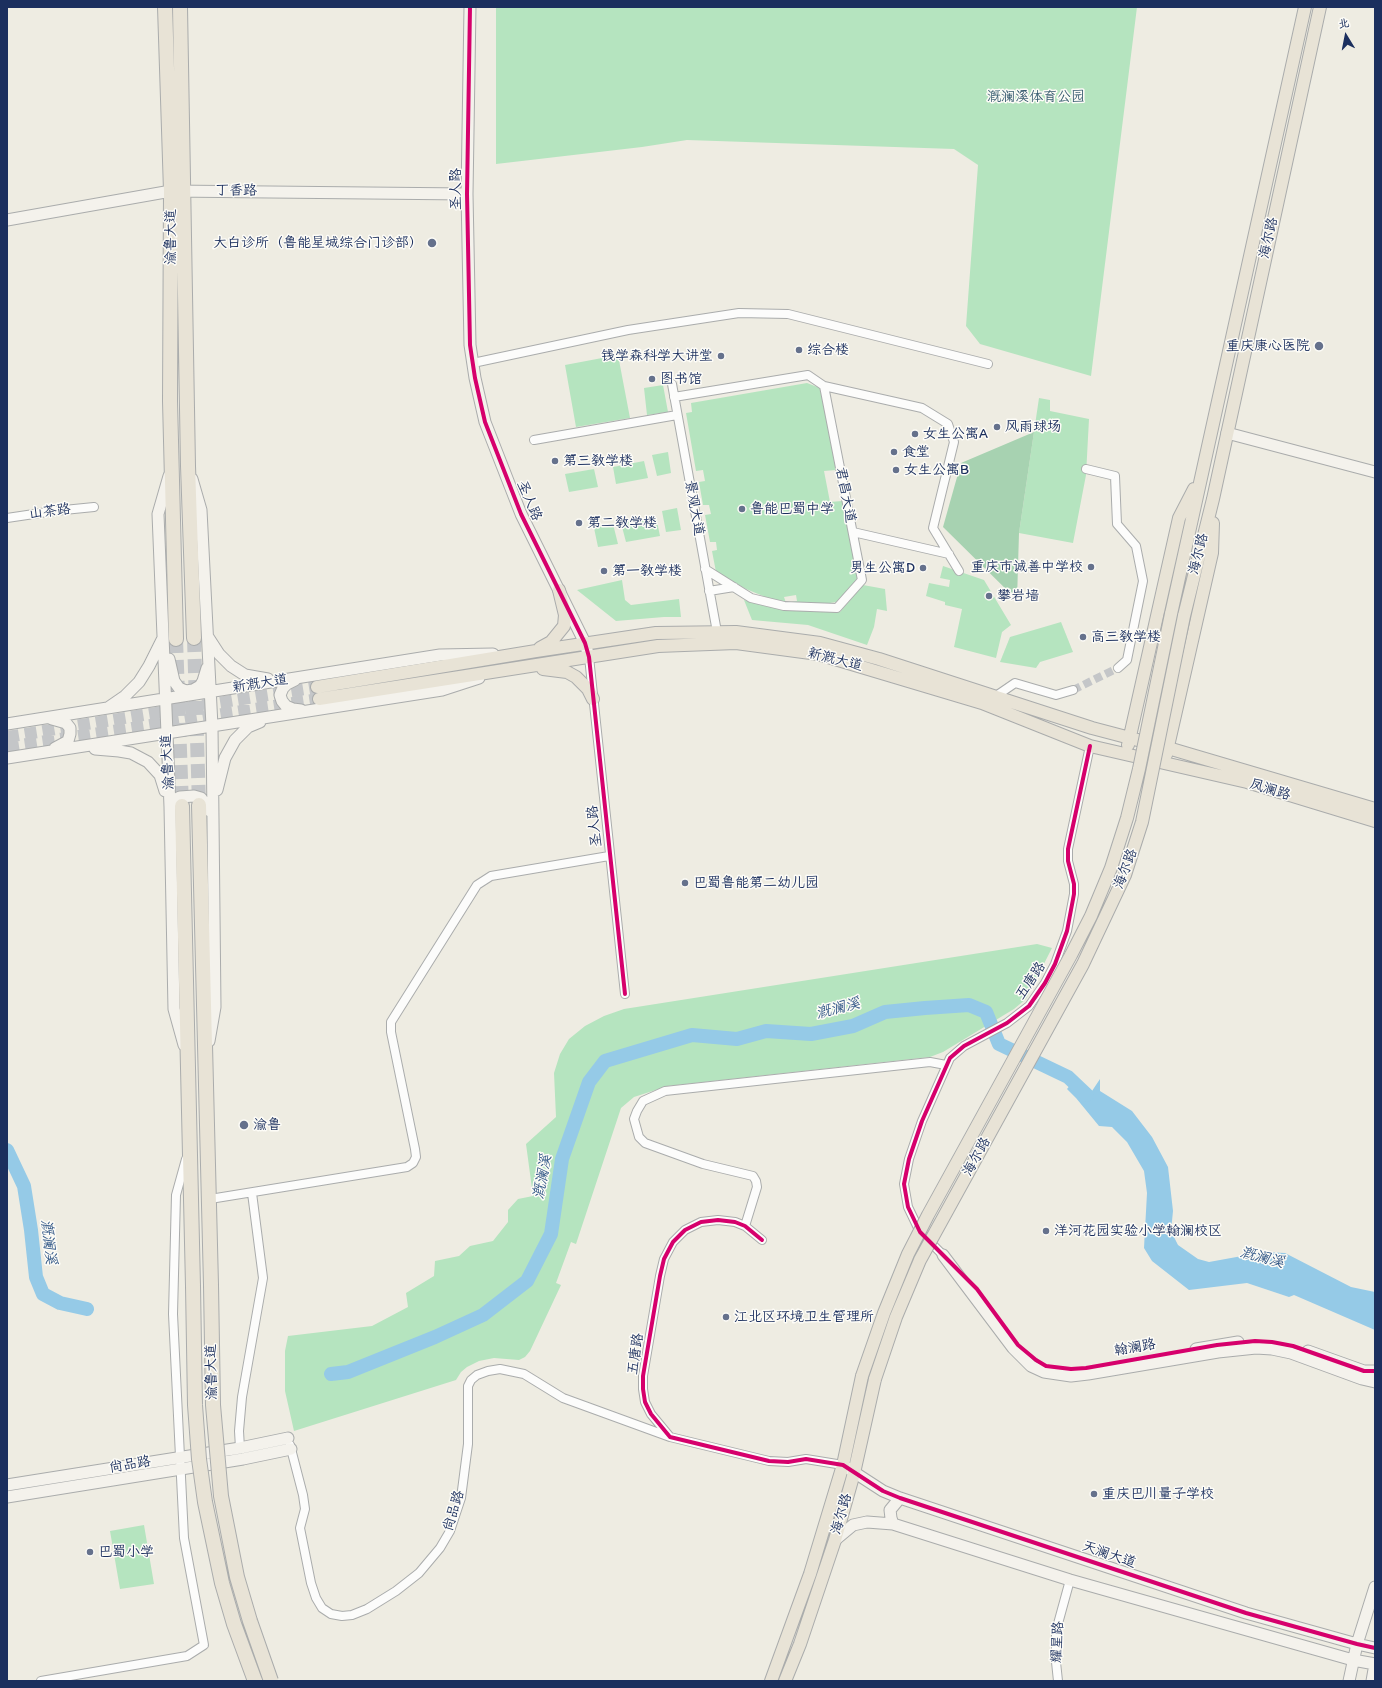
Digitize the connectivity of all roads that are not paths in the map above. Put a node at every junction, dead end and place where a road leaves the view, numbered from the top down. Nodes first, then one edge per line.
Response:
1 (165, 7) edge
2 (180, 7) edge
3 (470, 7) edge
4 (1305, 7) edge
5 (1320, 7) edge
6 (178, 191) junction
7 (467, 194) junction
8 (7, 220) edge
9 (473, 363) junction
10 (988, 364) dead end
11 (672, 384) dead end
12 (824, 386) junction
13 (674, 397) junction
14 (677, 415) junction
15 (1227, 433) junction
16 (534, 440) dead end
17 (188, 466) junction
18 (1086, 468) dead end
19 (1374, 470) edge
20 (1202, 473) junction
21 (1213, 499) junction
22 (94, 507) dead end
23 (7, 518) edge
24 (853, 532) junction
25 (949, 554) junction
26 (705, 569) junction
27 (959, 571) dead end
28 (734, 587) junction
29 (559, 590) junction
30 (709, 590) junction
31 (717, 632) junction
32 (208, 637) junction
33 (170, 638) junction
34 (194, 638) tunnel mouth
35 (585, 643) junction
36 (536, 651) junction
37 (514, 654) junction
38 (589, 657) junction
39 (209, 662) junction
40 (526, 668) junction
41 (1118, 668) tunnel mouth
42 (494, 672) junction
43 (303, 677) junction
44 (283, 680) junction
45 (1073, 690) tunnel mouth
46 (211, 692) junction
47 (996, 696) junction
48 (165, 699) junction
49 (593, 699) junction
50 (107, 708) junction
51 (310, 711) junction
52 (277, 716) junction
53 (44, 718) junction
54 (7, 724) edge
55 (212, 726) junction
56 (166, 732) junction
57 (1130, 738) junction
58 (1090, 746) junction
59 (70, 748) junction
60 (1168, 748) junction
61 (41, 753) junction
62 (1126, 754) junction
63 (7, 758) edge
64 (1164, 764) junction
65 (200, 805) tunnel mouth
66 (176, 807) junction
67 (1375, 809) edge
68 (212, 816) junction
69 (1375, 821) edge
70 (609, 856) junction
71 (625, 994) dead end
72 (206, 1056) junction
73 (946, 1065) junction
74 (190, 1147) junction
75 (252, 1193) junction
76 (210, 1199) junction
77 (745, 1226) junction
78 (762, 1240) dead end
79 (943, 1255) junction
80 (1375, 1371) edge
81 (868, 1378) junction
82 (1375, 1382) edge
83 (670, 1437) junction
84 (290, 1444) junction
85 (240, 1448) junction
86 (180, 1457) junction
87 (843, 1464) junction
88 (180, 1469) junction
89 (854, 1472) junction
90 (7, 1485) edge
91 (7, 1497) edge
92 (900, 1498) junction
93 (893, 1524) junction
94 (835, 1540) junction
95 (1070, 1580) junction
96 (1375, 1587) edge
97 (1357, 1644) junction
98 (1375, 1648) edge
99 (1353, 1660) junction
100 (1375, 1664) edge
101 (41, 1681) edge
102 (255, 1681) edge
103 (271, 1681) edge
104 (771, 1681) edge
105 (785, 1681) edge
106 (1058, 1681) edge
107 (1349, 1681) edge
108 (1372, 1681) edge

1 - 6 highway, 渝鲁大道
2 - 6 highway, 渝鲁大道
3 - 7 street, 圣人路
4 - 20 main road, 海尔路
5 - 15 main road, 海尔路
6 - 7 street, 丁香路
6 - 8 street, 丁香路
6 - 17 highway, 渝鲁大道
6 - 33 highway, 渝鲁大道
7 - 9 street, 圣人路
9 - 10 street
9 - 29 street, 圣人路
11 - 13 street, 景观大道
12 - 13 street
12 - 24 street, 君昌大道
12 - 25 street
13 - 14 street, 景观大道
14 - 16 street
14 - 26 street, 景观大道
15 - 19 street
15 - 21 main road, 海尔路
17 - 32 street, 渝鲁大道
17 - 34 highway, 渝鲁大道
18 - 41 street
20 - 57 main road
20 - 81 main road, 海尔路, bridge
21 - 60 main road
21 - 81 main road, 海尔路, bridge
22 - 23 street, 山茶路
24 - 25 street
24 - 28 street, 君昌大道
25 - 27 street
26 - 28 street, 君昌大道
26 - 30 street, 景观大道
28 - 30 street
29 - 35 street, 圣人路
29 - 36 main road
30 - 31 street, 景观大道
31 - 35 main road, 新溉大道
31 - 47 main road, 新溉大道
32 - 39 street, 渝鲁大道
32 - 44 street
33 - 39 street
33 - 48 street, 渝鲁大道
33 - 50 street
35 - 36 main road, 新溉大道
35 - 38 street, 圣人路
36 - 37 main road, 新溉大道
37 - 42 main road, 新溉大道
37 - 43 street, 新溉大道
38 - 40 main road, 新溉大道
38 - 49 street, 圣人路
38 - 58 main road, 新溉大道
39 - 46 street, 渝鲁大道
40 - 42 main road, 新溉大道
40 - 49 main road
42 - 51 street, 新溉大道
43 - 44 street, 新溉大道
43 - 51 street
44 - 46 street, 新溉大道
45 - 47 street
46 - 48 street, 新溉大道
46 - 55 street, 渝鲁大道
47 - 57 main road, 新溉大道
48 - 50 street, 新溉大道
48 - 56 street, 渝鲁大道
49 - 70 street, 圣人路
50 - 53 street, 新溉大道
51 - 52 street, 新溉大道
52 - 55 street, 新溉大道
52 - 68 street
53 - 54 street, 新溉大道
53 - 61 street
55 - 56 street, 新溉大道
55 - 68 street, 渝鲁大道
56 - 59 street, 新溉大道
56 - 66 street, 渝鲁大道
57 - 60 main road, 新溉大道
57 - 62 main road
58 - 62 main road, 新溉大道
58 - 73 street, 五唐路
59 - 61 street, 新溉大道
59 - 66 street
60 - 64 main road
60 - 67 main road, 凤澜路
61 - 63 street, 新溉大道
62 - 64 main road, 新溉大道
64 - 69 main road, 凤澜路
65 - 72 highway, 渝鲁大道
66 - 68 street
66 - 74 highway, 渝鲁大道
68 - 72 street, 渝鲁大道
70 - 71 street, 圣人路
70 - 75 street
72 - 76 highway, 渝鲁大道
73 - 77 street
73 - 79 street, 五唐路
74 - 86 street
74 - 102 highway, 渝鲁大道, bridge
75 - 76 street
75 - 85 street
76 - 103 highway, 渝鲁大道, bridge
77 - 78 street, 五唐路
77 - 83 street, 五唐路
79 - 80 street, 翰澜路
79 - 82 street, 翰澜路
81 - 87 main road, 海尔路
81 - 89 main road, 海尔路
83 - 84 street, 尚品路
83 - 87 street
84 - 85 street, 尚品路
84 - 88 street, 尚品路
85 - 86 street, 尚品路
86 - 88 street
86 - 90 street, 尚品路
87 - 89 street, 天澜大道
87 - 104 main road, 海尔路
88 - 91 street, 尚品路
88 - 101 street
89 - 92 street, 天澜大道
89 - 94 main road, 海尔路
92 - 93 street
92 - 97 street, 天澜大道
93 - 94 street
93 - 95 street
94 - 105 main road, 海尔路
95 - 99 street
95 - 106 street, 耀星路
96 - 97 street
97 - 98 street, 天澜大道
97 - 99 street
99 - 100 street
99 - 107 street
100 - 108 street

